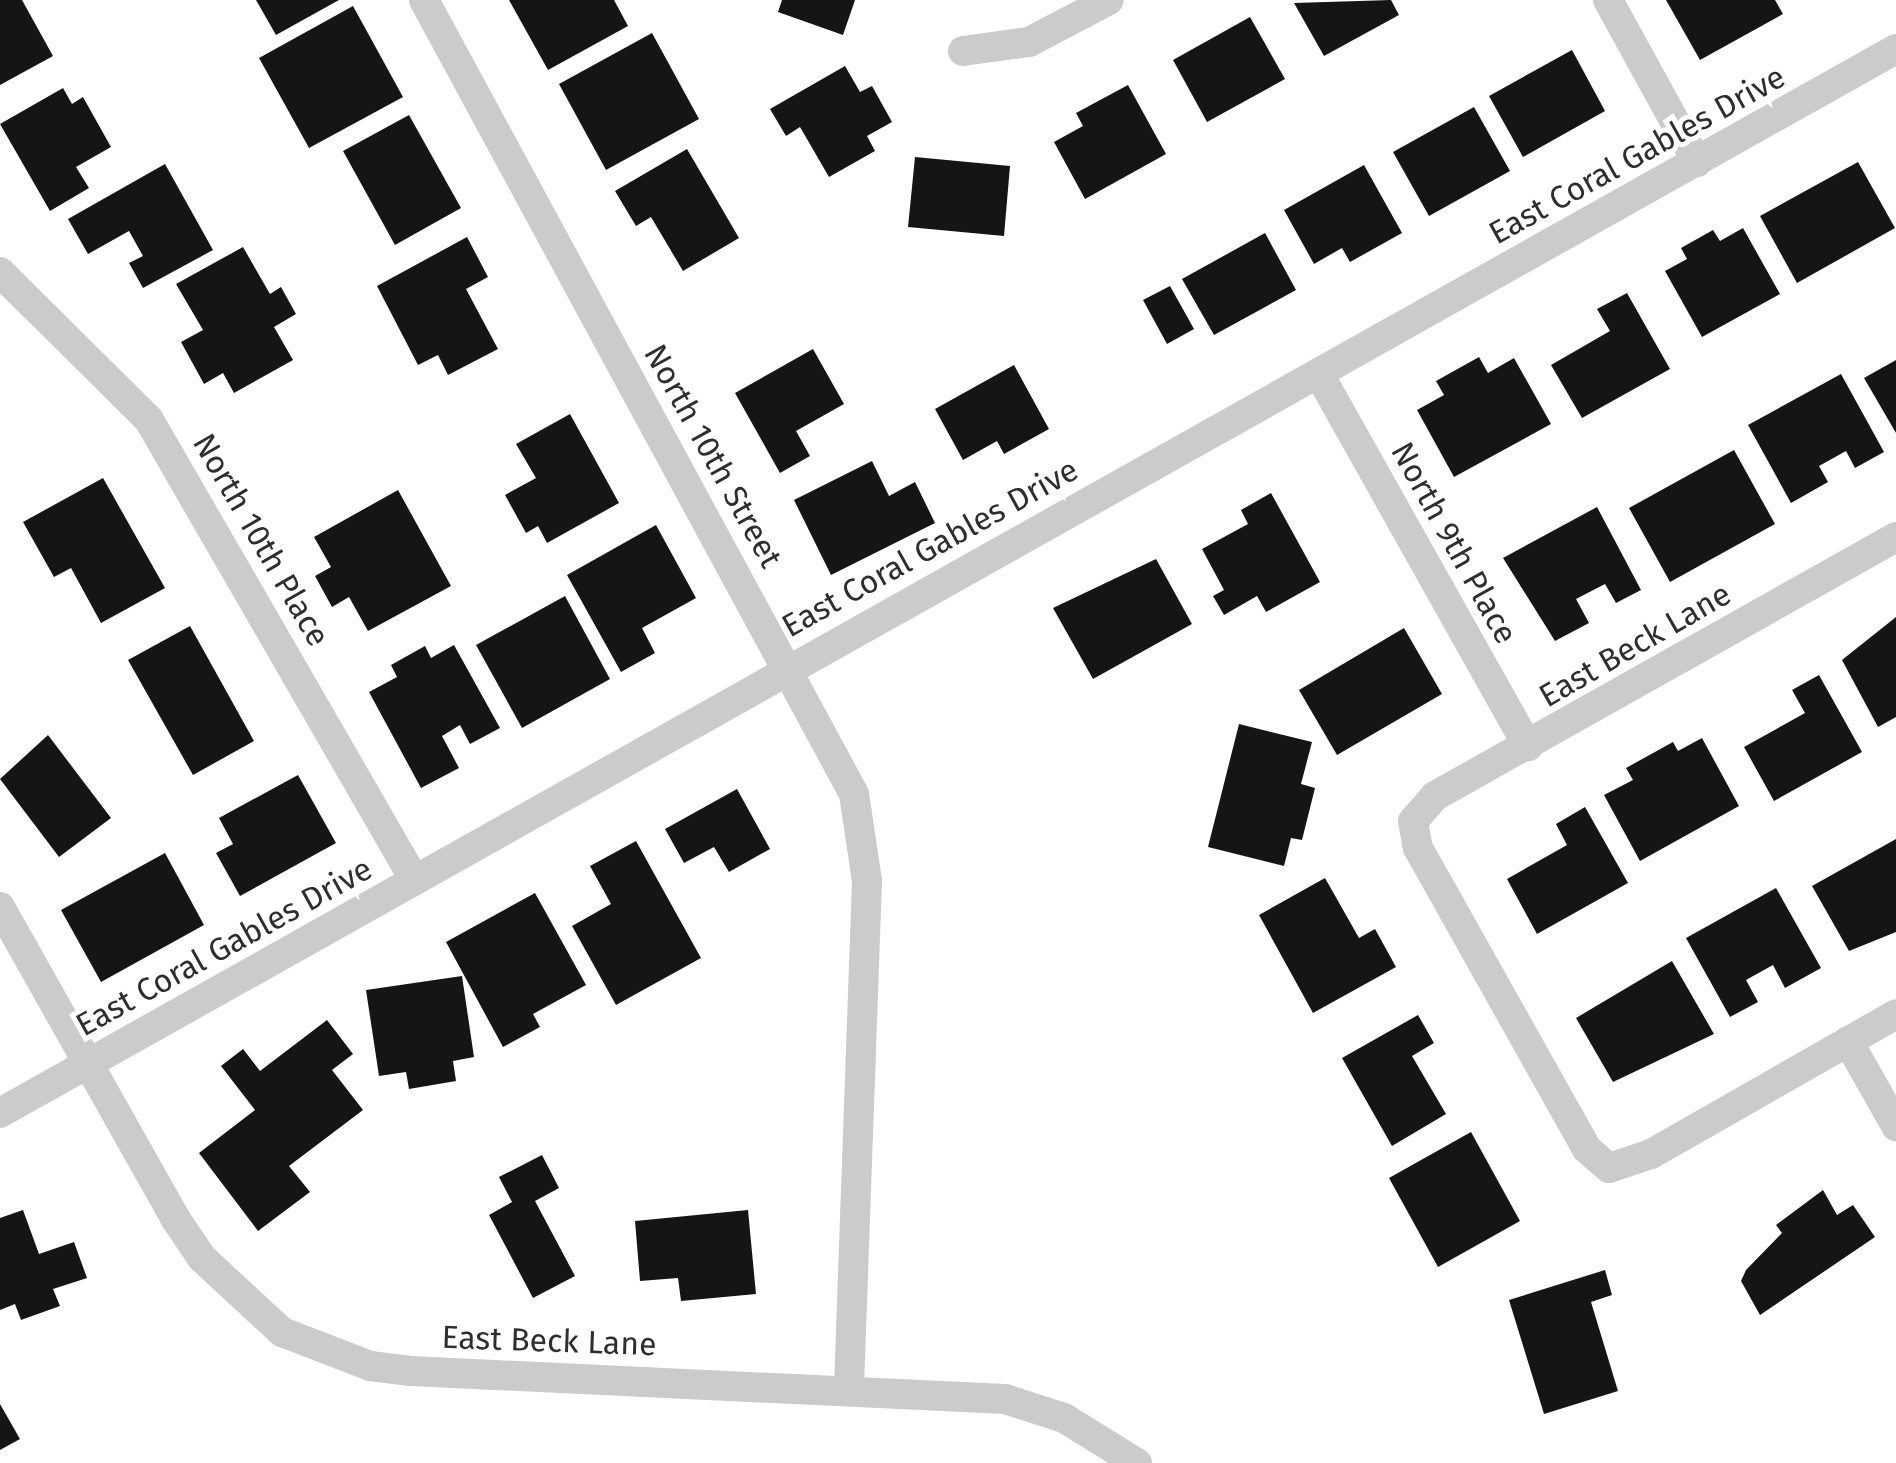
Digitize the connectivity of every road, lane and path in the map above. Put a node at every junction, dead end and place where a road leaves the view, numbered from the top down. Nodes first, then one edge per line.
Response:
1 (424, 0) edge
2 (1109, 0) edge
3 (1608, 0) edge
4 (1896, 49) edge
5 (963, 51) dead end
6 (1696, 162) junction
7 (0, 272) edge
8 (1319, 374) junction
9 (1896, 537) edge
10 (789, 666) junction
11 (1528, 746) junction
12 (414, 879) junction
13 (0, 907) edge
14 (1896, 1014) edge
15 (1848, 1041) junction
16 (90, 1063) junction
17 (0, 1114) edge
18 (1896, 1126) edge
19 (849, 1387) junction
20 (1137, 1463) edge

1 - 10 street, North 10th Street
2 - 5 street
3 - 6 street
4 - 6 street, East Coral Gables Drive
6 - 8 street, East Coral Gables Drive
7 - 12 street, North 10th Place
8 - 10 street, East Coral Gables Drive
8 - 11 street, North 9th Place
9 - 11 street, East Beck Lane
10 - 12 street, East Coral Gables Drive
10 - 19 street, North 10th Street
11 - 15 street, East Beck Lane
12 - 16 street, East Coral Gables Drive
13 - 16 street, East Beck Lane
14 - 15 street
15 - 18 street
16 - 17 street, East Coral Gables Drive
16 - 19 street, East Beck Lane
19 - 20 street, East Beck Lane

